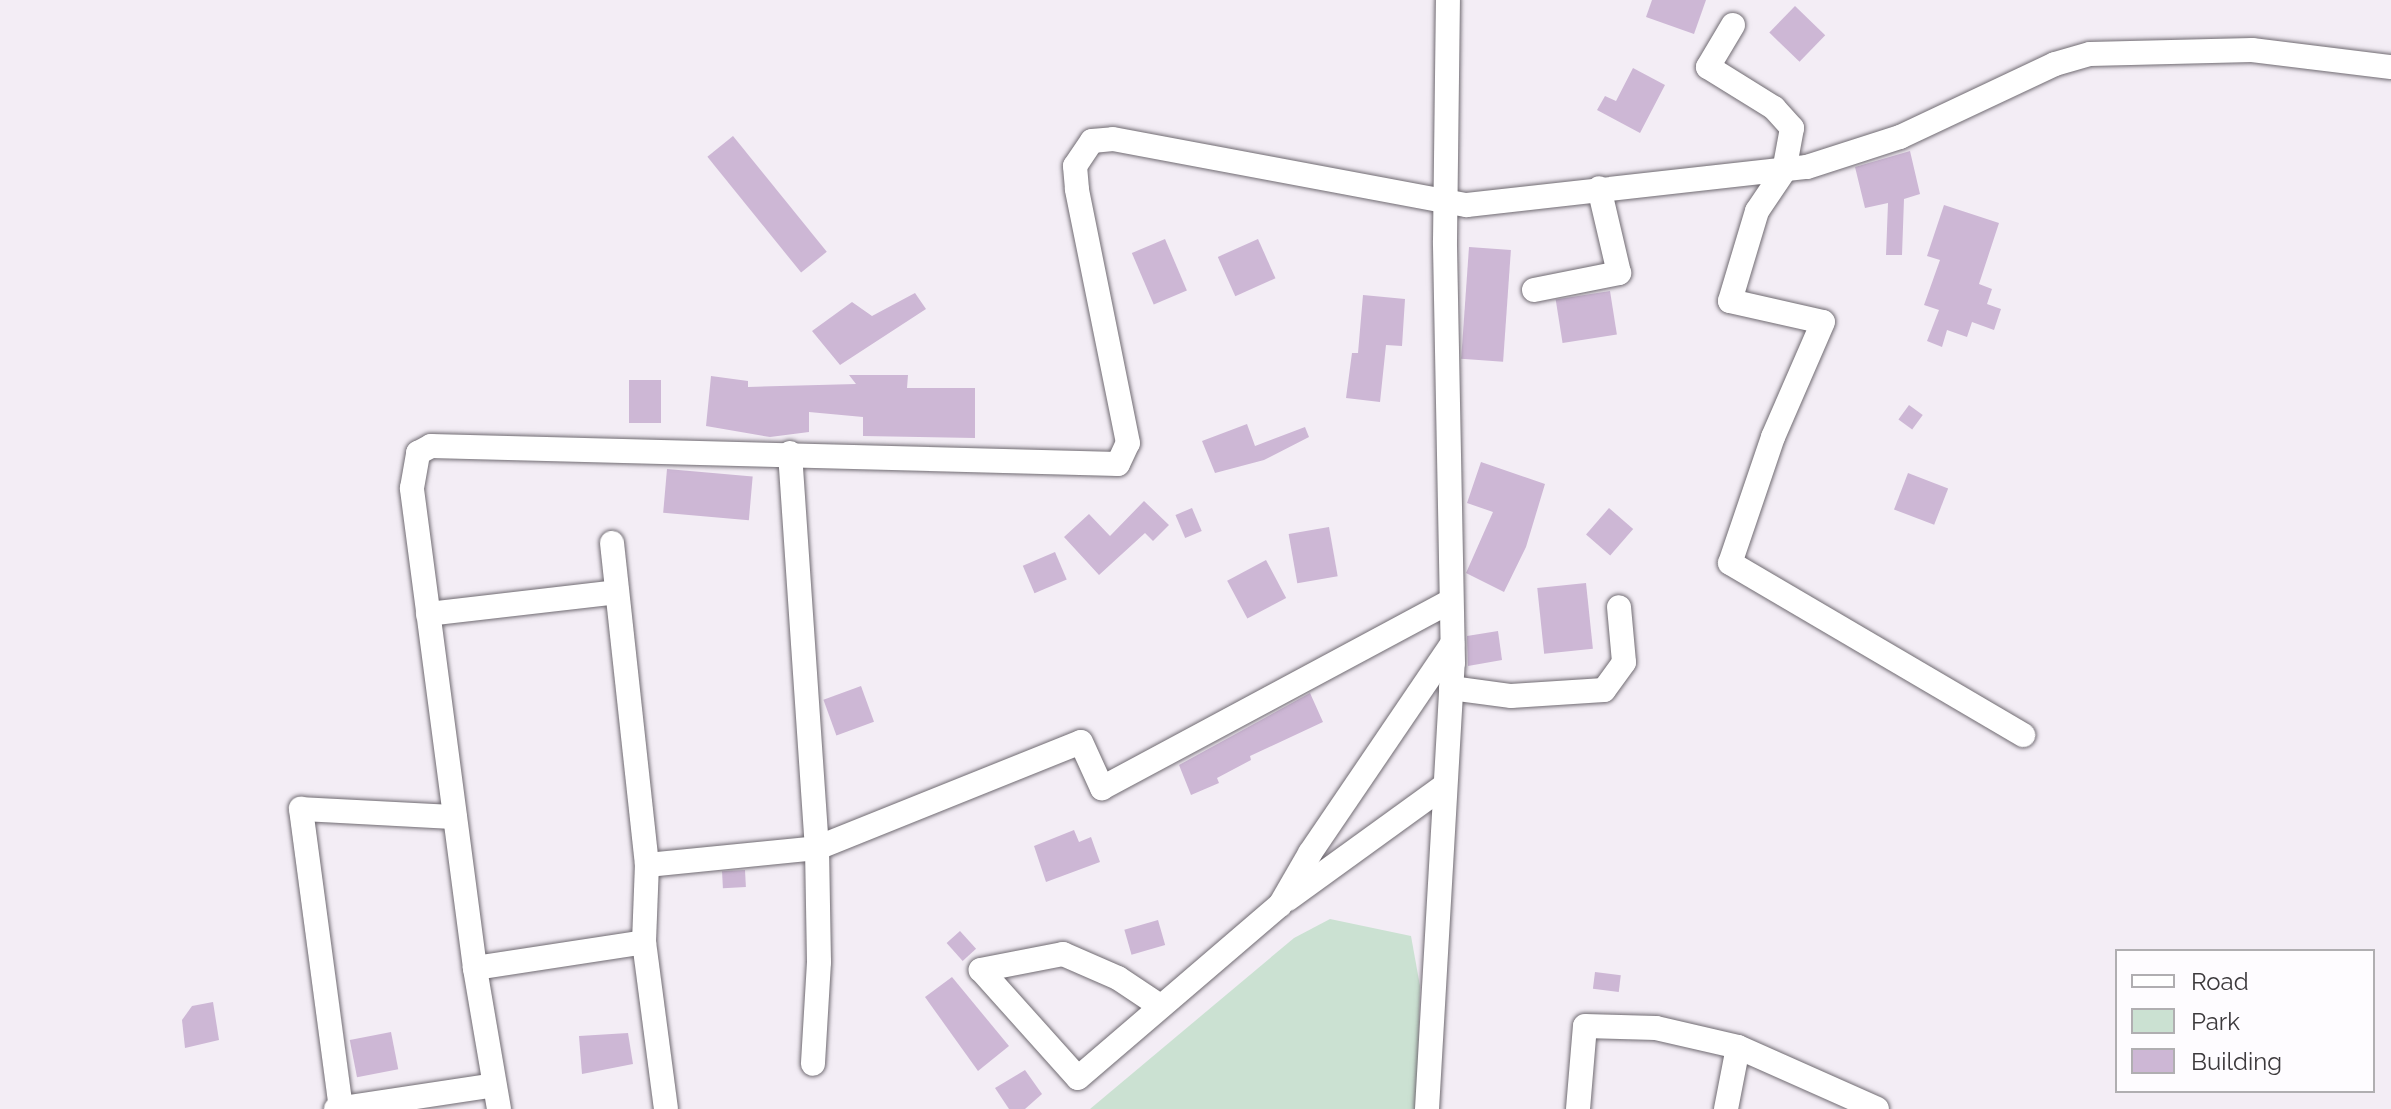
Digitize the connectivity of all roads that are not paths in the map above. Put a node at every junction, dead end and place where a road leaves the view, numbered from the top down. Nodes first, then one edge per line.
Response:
1 (1448, 0) edge
2 (1733, 25) dead end
3 (2391, 67) edge
4 (1784, 171) junction
5 (1599, 188) junction
6 (1447, 205) junction
7 (1534, 290) dead end
8 (790, 453) junction
9 (612, 543) dead end
10 (617, 592) junction
11 (1451, 601) junction
12 (1619, 607) dead end
13 (428, 614) junction
14 (1452, 644) junction
15 (1451, 688) junction
16 (2023, 735) dead end
17 (1444, 786) junction
18 (455, 817) junction
19 (817, 848) junction
20 (647, 865) junction
21 (1280, 905) junction
22 (644, 942) junction
23 (475, 968) junction
24 (1160, 1006) junction
25 (1738, 1047) junction
26 (813, 1064) dead end
27 (497, 1097) edge
28 (339, 1109) edge
29 (666, 1109) edge
30 (1427, 1109) edge
31 (1578, 1109) edge
32 (1726, 1109) edge
33 (1877, 1109) edge

1 - 6 street
2 - 4 street
3 - 4 street
4 - 5 street
4 - 16 street
5 - 6 street
5 - 7 street
6 - 8 street
6 - 11 street
8 - 13 street
8 - 19 street
9 - 10 street
10 - 13 street
10 - 20 street
11 - 14 street
11 - 19 street
12 - 15 street
13 - 18 street
14 - 15 street
14 - 21 street
15 - 17 street
17 - 21 street
17 - 30 street
18 - 23 street
18 - 28 street
19 - 20 street
19 - 26 street
20 - 22 street
21 - 24 street
22 - 23 street
22 - 29 street
23 - 27 street
24 - 24 street
25 - 31 street
25 - 32 street
25 - 33 street
27 - 28 street

